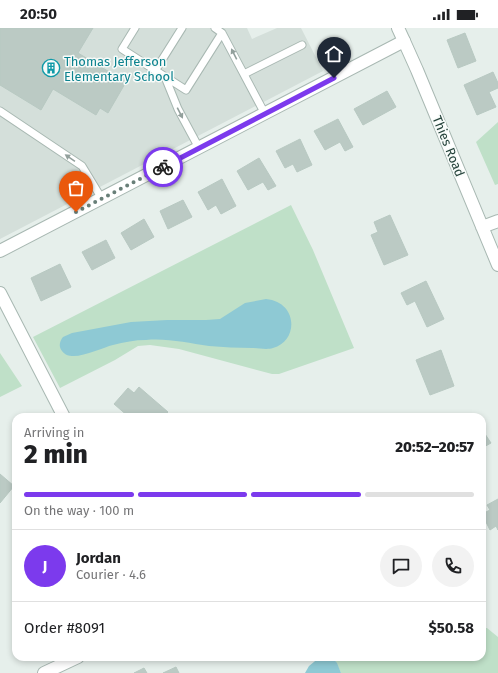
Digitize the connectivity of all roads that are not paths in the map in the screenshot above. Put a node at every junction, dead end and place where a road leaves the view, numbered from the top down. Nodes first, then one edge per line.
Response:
1 (135, 28) edge
2 (182, 28) edge
3 (215, 28) edge
4 (398, 28) edge
5 (222, 33) junction
6 (404, 42) junction
7 (302, 45) dead end
8 (155, 71) junction
9 (244, 74) junction
10 (165, 77) junction
11 (0, 111) edge
12 (265, 114) junction
13 (199, 148) junction
14 (102, 199) junction
15 (498, 221) edge
16 (482, 227) junction
17 (0, 251) edge
18 (498, 265) edge
19 (0, 293) edge
20 (62, 413) edge
21 (70, 661) edge
22 (44, 673) edge

1 - 8 lane
2 - 8 lane
3 - 5 lane
4 - 6 street, Thies Road
9 -> 5 lane
5 - 10 lane
6 - 12 street
6 - 16 street, Thies Road
7 - 9 lane
8 - 10 lane
9 - 12 lane
10 -> 13 lane
14 -> 11 lane
12 - 13 street
13 - 14 street
14 - 17 street
15 - 16 street
16 - 18 street, Thies Road
19 - 20 street
21 - 22 street

